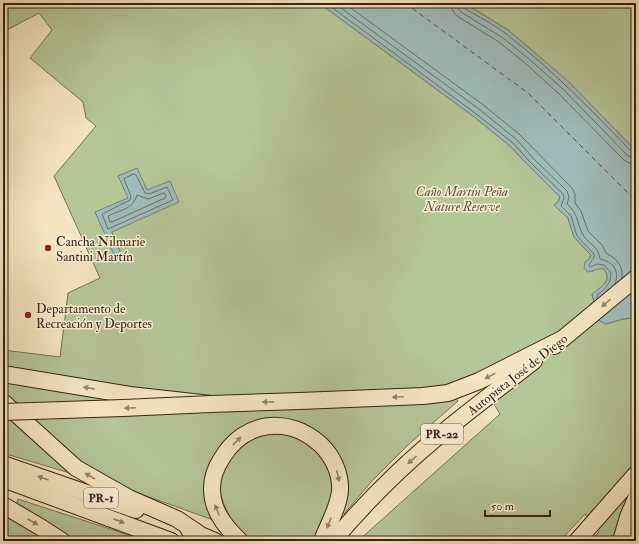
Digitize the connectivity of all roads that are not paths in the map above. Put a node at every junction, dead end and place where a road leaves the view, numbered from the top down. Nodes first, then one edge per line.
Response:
1 (636, 278) edge
2 (565, 337) junction
3 (3, 374) edge
4 (3, 402) edge
5 (211, 404) junction
6 (3, 412) edge
7 (3, 464) edge
8 (636, 474) edge
9 (3, 479) edge
10 (636, 498) edge
11 (3, 505) edge
12 (198, 533) junction
13 (62, 541) edge
14 (171, 541) edge
15 (215, 541) edge
16 (240, 541) edge
17 (322, 541) edge
18 (333, 541) edge
19 (577, 541) edge
20 (621, 541) edge

1 -> 2 highway, Autopista José de Diego / PR-22
2 -> 5 highway
2 -> 18 highway, Autopista José de Diego / PR-22
5 -> 3 highway, bridge
12 -> 4 highway
5 -> 6 highway, bridge
12 -> 7 highway, PR-1
8 - 19 highway
9 -> 14 highway, PR-1
10 - 20 highway
11 -> 13 highway
12 - 15 highway, PR-1
16 -> 17 highway

